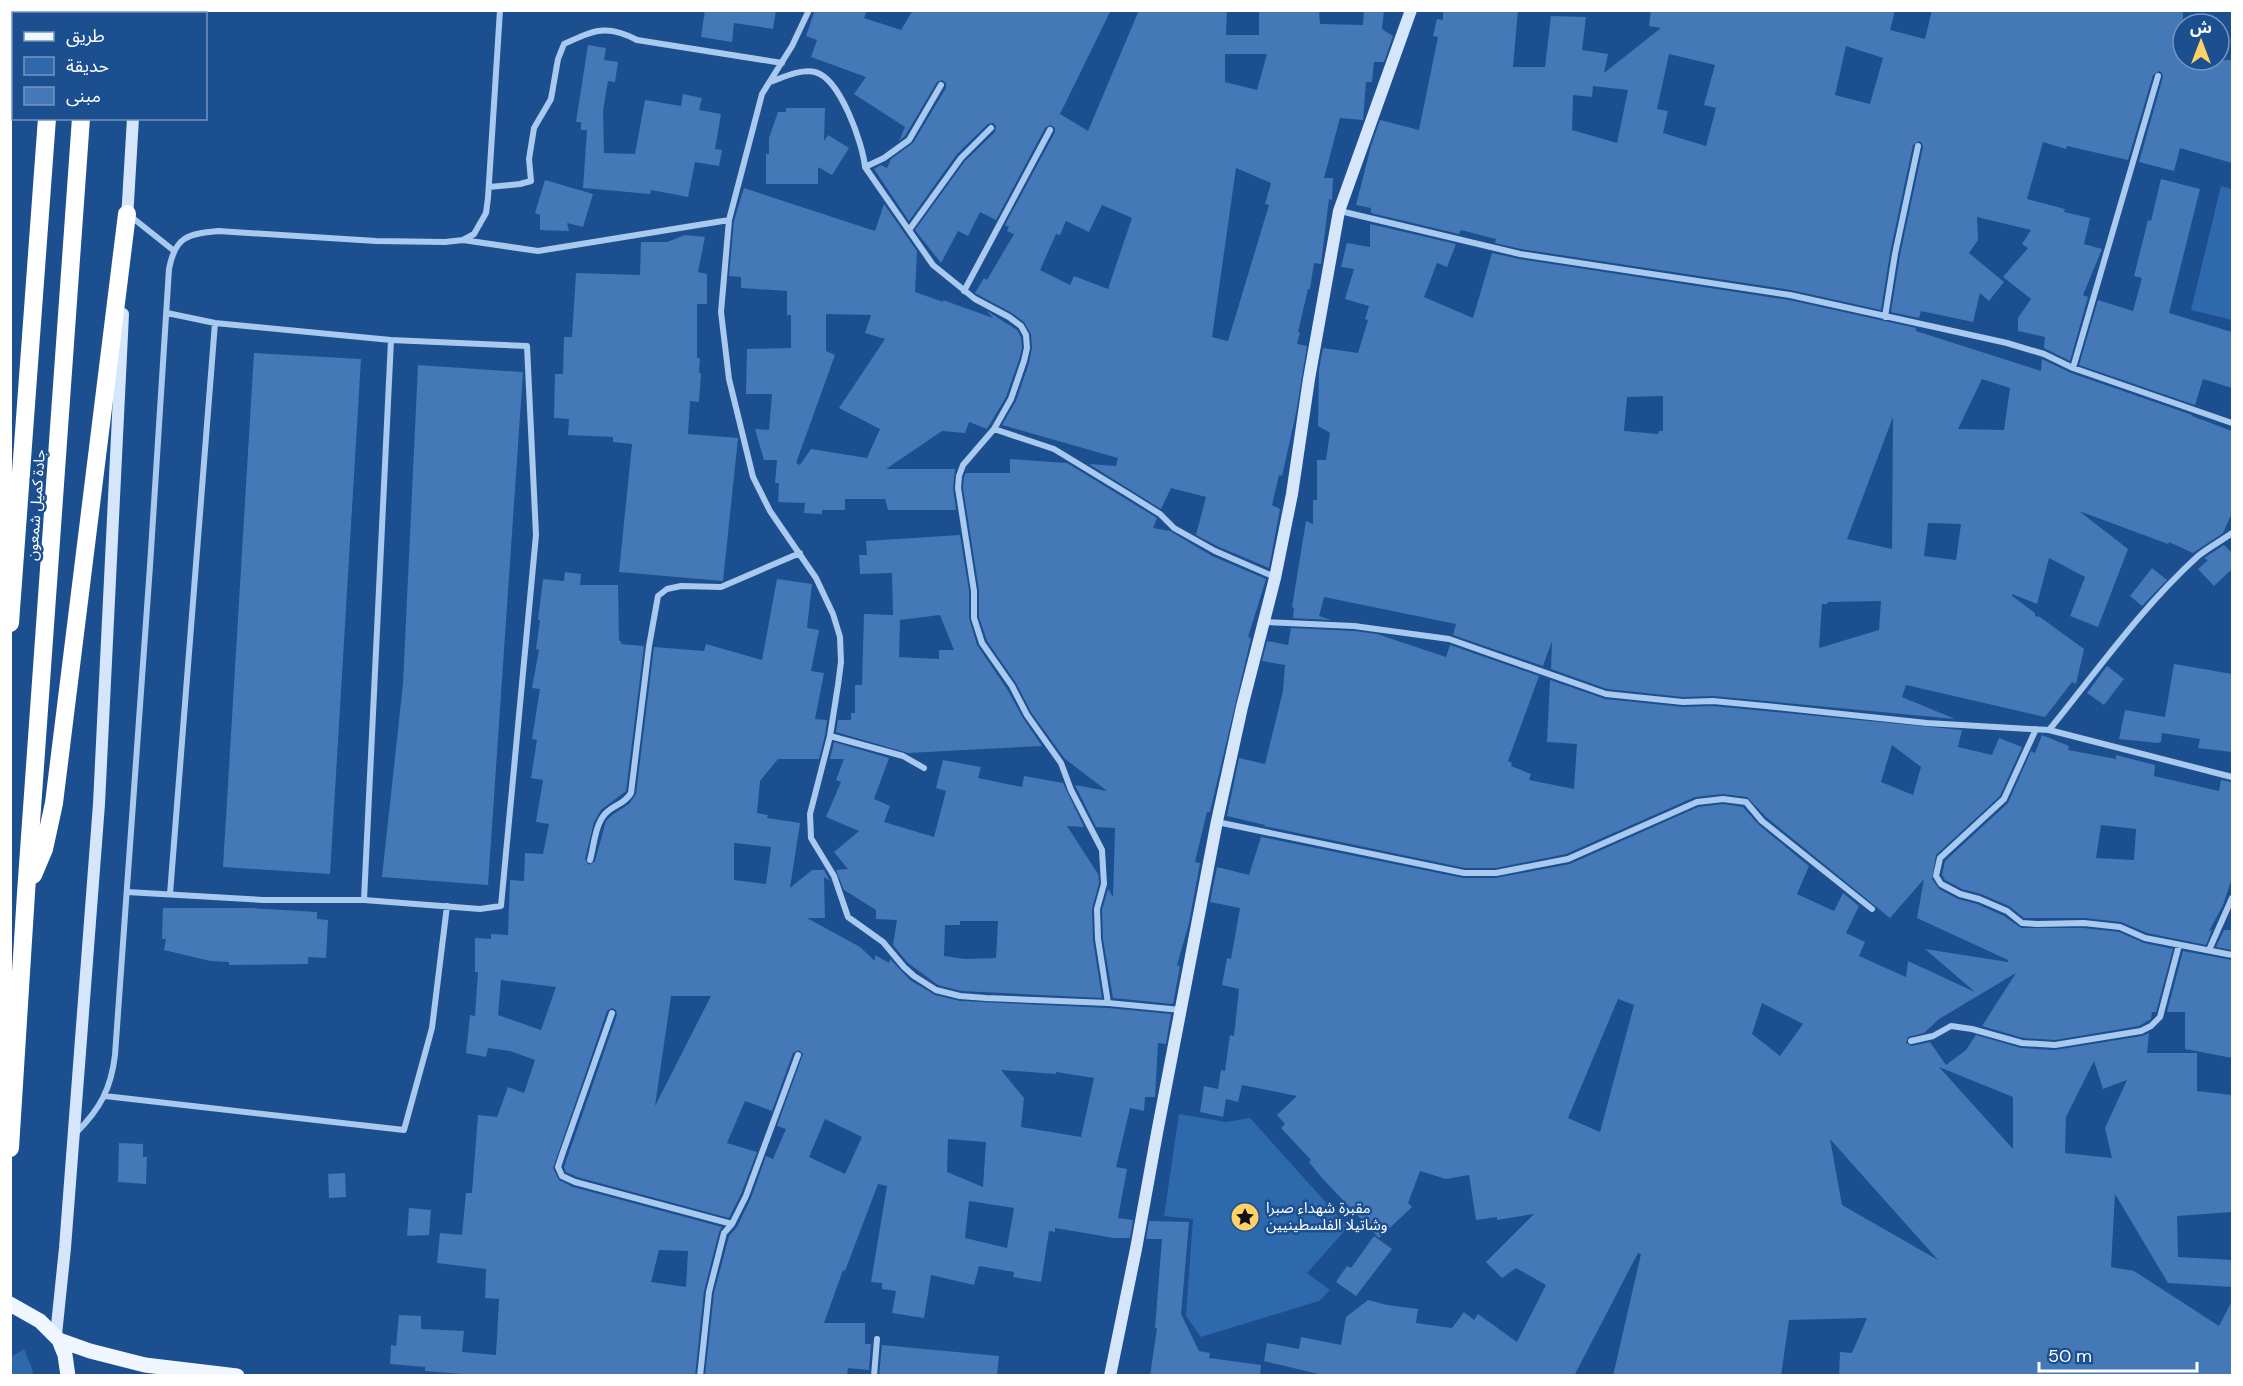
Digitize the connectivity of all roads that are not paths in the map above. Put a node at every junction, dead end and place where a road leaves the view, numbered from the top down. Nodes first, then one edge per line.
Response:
1 (11, 10) edge
2 (500, 10) edge
3 (808, 10) edge
4 (1411, 10) edge
5 (10, 15) edge
6 (782, 63) junction
7 (2158, 76) dead end
8 (770, 82) junction
9 (940, 85) dead end
10 (47, 120) edge
11 (81, 120) edge
12 (133, 120) edge
13 (991, 128) dead end
14 (1050, 130) dead end
15 (1918, 146) dead end
16 (865, 167) junction
17 (489, 187) junction
18 (1339, 211) junction
19 (127, 214) junction
20 (729, 220) junction
21 (909, 230) junction
22 (463, 240) junction
23 (173, 250) junction
24 (964, 291) junction
25 (167, 312) junction
26 (1886, 317) junction
27 (215, 323) junction
28 (392, 340) junction
29 (2073, 368) junction
30 (2232, 423) edge
31 (994, 429) junction
32 (2232, 533) edge
33 (800, 553) junction
34 (1275, 578) junction
35 (1265, 622) junction
36 (10, 623) edge
37 (2036, 729) junction
38 (2049, 730) junction
39 (830, 736) junction
40 (924, 768) dead end
41 (2232, 777) edge
42 (1217, 822) junction
43 (590, 860) dead end
44 (127, 892) junction
45 (26, 893) junction
46 (170, 894) junction
47 (2232, 898) edge
48 (364, 900) junction
49 (447, 906) junction
50 (1872, 909) dead end
51 (2179, 945) junction
52 (2209, 950) junction
53 (2232, 955) edge
54 (1108, 1003) junction
55 (1181, 1010) junction
56 (612, 1013) dead end
57 (1911, 1041) dead end
58 (798, 1055) dead end
59 (105, 1096) junction
60 (74, 1136) junction
61 (10, 1148) edge
62 (732, 1224) junction
63 (10, 1304) edge
64 (57, 1338) junction
65 (877, 1338) dead end
66 (1112, 1373) edge
67 (68, 1376) edge
68 (237, 1376) edge
69 (700, 1376) edge
70 (874, 1376) edge

1 - 5 street
2 - 17 street
3 - 6 street
4 - 18 street
6 - 8 street
6 - 17 street
7 - 29 street
8 - 16 street
8 - 20 street
9 - 16 street
10 - 36 highway, جادة كميل شمعون
11 - 45 highway, جادة كميل شمعون
12 - 19 street
13 - 21 street
14 - 24 street
15 - 26 street
16 - 21 street
17 - 22 street
18 - 26 street
18 - 34 street
19 - 23 street
19 - 45 highway
19 - 60 street
20 - 22 street
20 - 33 street
21 - 24 street
22 - 23 street
23 - 25 street
24 - 31 street
25 - 27 street
25 - 44 street
26 - 29 street
27 - 28 street
27 - 46 street
28 - 48 street
28 - 49 street
29 - 30 street
31 - 34 street
31 - 54 street
32 - 38 street
33 - 39 street
33 - 43 street
34 - 35 street
35 - 37 street
35 - 42 street
37 - 38 street
37 - 51 street
38 - 41 street
39 - 40 street
39 - 54 street
42 - 50 street
42 - 55 street
44 - 46 street
44 - 59 street
45 - 61 highway, جادة كميل شمعون
46 - 48 street
47 - 52 street
48 - 49 street
49 - 59 street
51 - 52 street
51 - 57 street
52 - 53 street
54 - 55 street
55 - 66 street
56 - 62 street
58 - 62 street
59 - 60 street
60 - 64 street
62 - 69 street
63 - 64 main road
64 - 67 main road
64 - 68 main road
65 - 70 street

